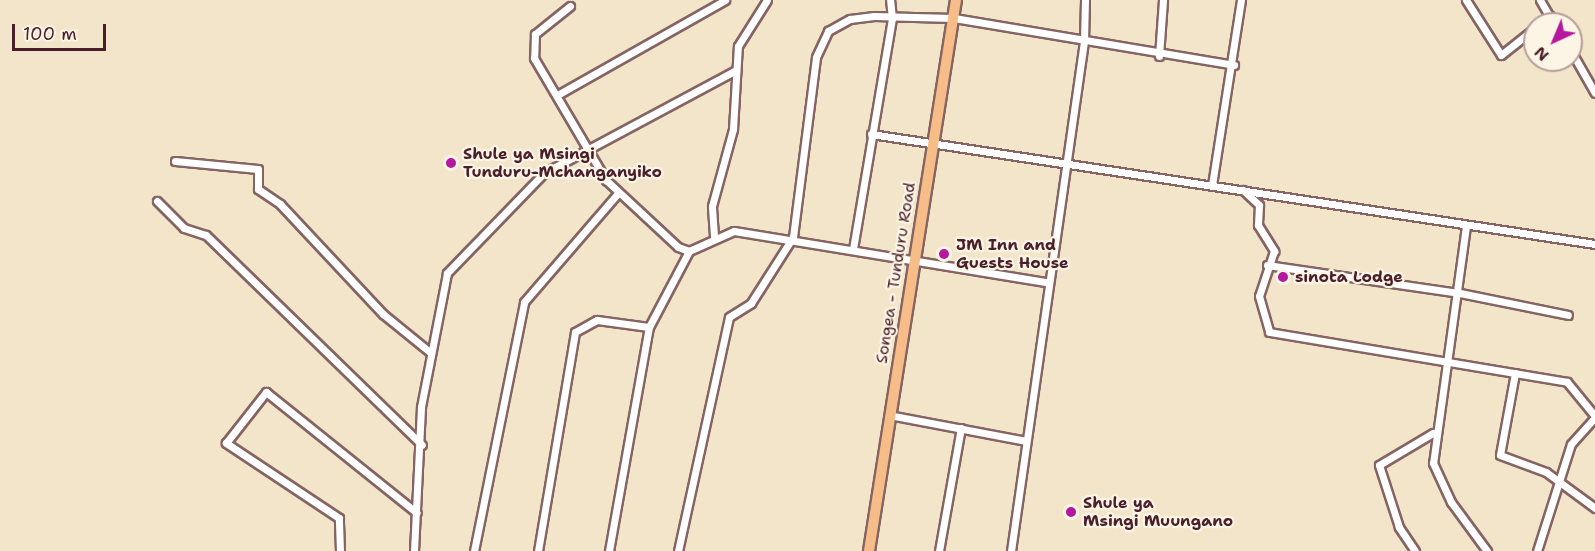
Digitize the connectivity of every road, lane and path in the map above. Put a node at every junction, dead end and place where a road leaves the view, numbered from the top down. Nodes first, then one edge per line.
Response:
1 (725, 0) edge
2 (767, 0) edge
3 (890, 0) edge
4 (956, 0) edge
5 (1085, 0) edge
6 (1163, 0) edge
7 (1241, 0) edge
8 (1466, 0) edge
9 (570, 6) dead end
10 (892, 18) junction
11 (954, 18) junction
12 (1523, 37) edge
13 (1084, 41) junction
14 (1159, 56) junction
15 (1234, 65) junction
16 (736, 70) junction
17 (1583, 72) edge
18 (1595, 93) edge
19 (560, 94) junction
20 (871, 134) junction
21 (931, 142) junction
22 (587, 148) junction
23 (175, 160) dead end
24 (1067, 165) junction
25 (1212, 185) junction
26 (1242, 190) junction
27 (618, 193) junction
28 (157, 201) dead end
29 (1466, 226) junction
30 (714, 236) junction
31 (793, 237) junction
32 (1595, 244) edge
33 (853, 249) junction
34 (689, 251) junction
35 (913, 259) junction
36 (1267, 265) junction
37 (1047, 282) junction
38 (1460, 293) junction
39 (1568, 315) dead end
40 (649, 327) junction
41 (431, 353) junction
42 (1448, 362) junction
43 (1515, 373) junction
44 (889, 415) junction
45 (1595, 416) edge
46 (961, 428) junction
47 (1433, 433) junction
48 (1026, 441) junction
49 (422, 445) junction
50 (1558, 483) junction
51 (1595, 508) edge
52 (417, 513) junction
53 (340, 551) edge
54 (414, 551) edge
55 (474, 551) edge
56 (538, 551) edge
57 (609, 551) edge
58 (678, 551) edge
59 (868, 551) edge
60 (939, 551) edge
61 (1011, 551) edge
62 (1415, 551) edge
63 (1487, 551) edge
64 (1538, 551) edge

1 - 19 street
2 - 16 street
3 - 10 street
4 - 11 highway, Songea - Tunduru Road
5 - 13 street
6 - 14 street
7 - 15 street
8 - 12 street
9 - 19 street
10 - 11 street
10 - 20 street
10 - 31 street
11 - 13 street
11 - 21 highway, Songea - Tunduru Road
13 - 14 street
13 - 24 street
14 - 15 street
15 - 25 street
16 - 22 street
16 - 30 street
17 - 18 street
19 - 22 street
20 - 21 street
20 - 33 street
21 - 24 street
21 - 35 highway, Songea - Tunduru Road
22 - 27 street
22 - 41 street
23 - 41 street
24 - 25 street
24 - 37 street
25 - 26 street
26 - 29 street
26 - 36 street
27 - 34 street
27 - 55 street
28 - 49 street
29 - 32 street
29 - 38 street
30 - 31 street
30 - 34 street
31 - 33 street
31 - 58 street
33 - 35 street
34 - 40 street
35 - 37 street
35 - 44 highway, Songea - Tunduru Road
36 - 38 street
36 - 42 street
37 - 48 street
38 - 39 street
38 - 42 street
40 - 56 street
40 - 57 street
41 - 49 street
42 - 43 street
42 - 47 street
43 - 45 street
43 - 50 street
44 - 46 street
44 - 59 highway, Songea - Tunduru Road
45 - 50 street
46 - 48 street
46 - 60 street
47 - 62 street
47 - 63 street
48 - 61 street
49 - 52 street
50 - 51 street
50 - 64 street
52 - 53 street
52 - 54 street

